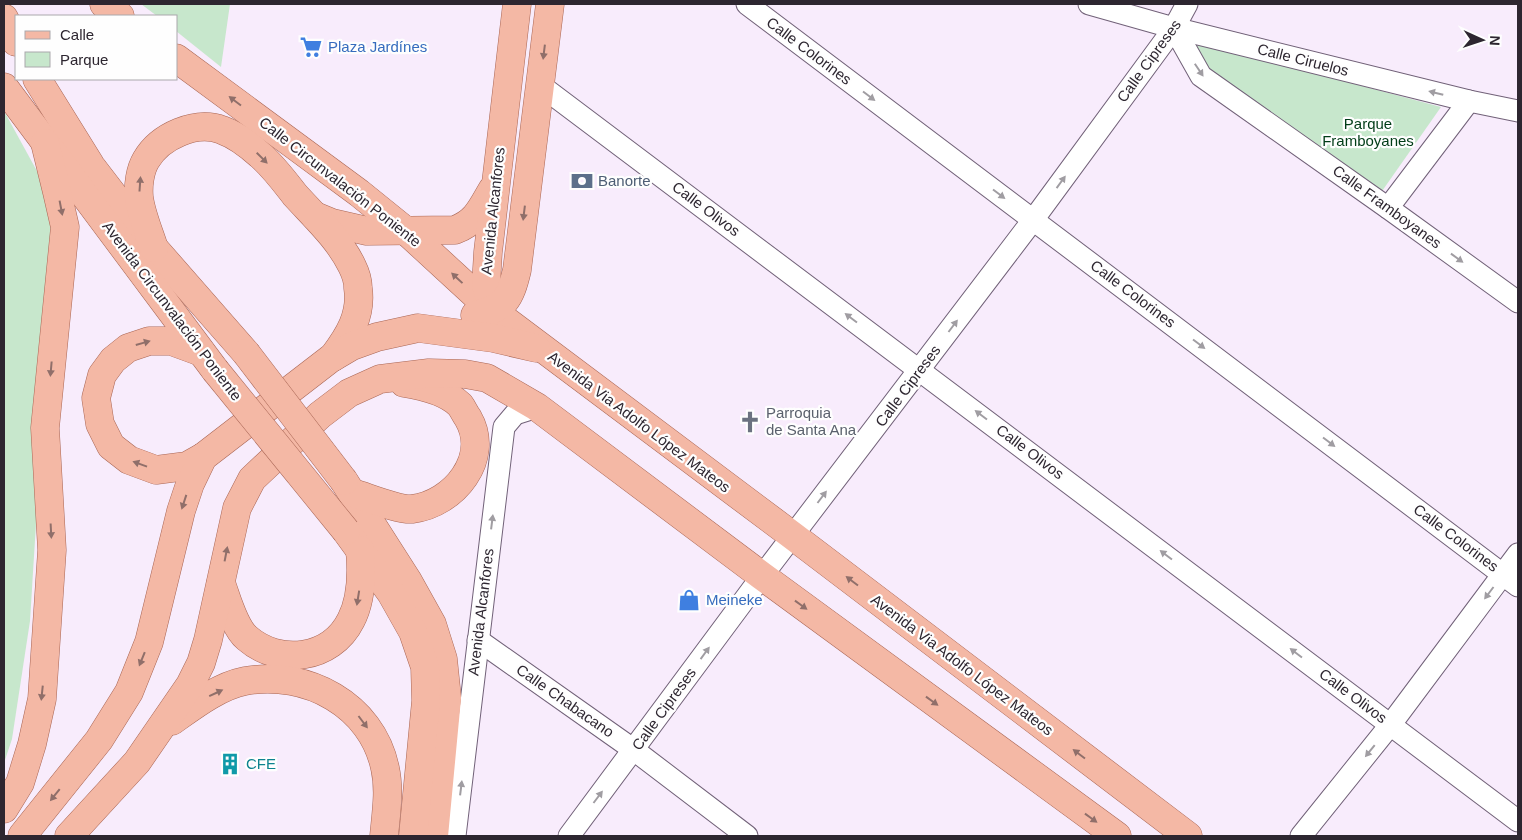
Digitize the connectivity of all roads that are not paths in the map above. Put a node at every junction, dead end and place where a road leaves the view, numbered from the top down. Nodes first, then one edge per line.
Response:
1 (104, 4) edge
2 (517, 4) edge
3 (550, 4) edge
4 (746, 4) edge
5 (1089, 4) edge
6 (1187, 4) edge
7 (119, 15) edge
8 (4, 18) edge
9 (1174, 28) junction
10 (15, 40) edge
11 (178, 59) edge
12 (38, 80) edge
13 (540, 85) junction
14 (4, 87) edge
15 (1469, 101) junction
16 (1518, 111) edge
17 (45, 144) junction
18 (495, 184) junction
19 (1388, 208) junction
20 (313, 215) junction
21 (1033, 220) junction
22 (406, 231) junction
23 (154, 248) junction
24 (1518, 302) edge
25 (493, 311) junction
26 (418, 328) junction
27 (544, 350) junction
28 (330, 359) junction
29 (208, 361) junction
30 (920, 370) junction
31 (380, 378) junction
32 (537, 407) junction
33 (203, 458) junction
34 (349, 487) junction
35 (793, 536) junction
36 (353, 540) junction
37 (1518, 554) edge
38 (762, 576) junction
39 (1511, 580) edge
40 (221, 583) junction
41 (478, 640) junction
42 (1391, 724) junction
43 (160, 729) junction
44 (634, 750) junction
45 (1118, 783) junction
46 (4, 809) edge
47 (1518, 821) edge
48 (22, 836) edge
49 (68, 836) edge
50 (384, 836) edge
51 (413, 836) edge
52 (434, 836) edge
53 (455, 836) edge
54 (568, 836) edge
55 (747, 836) edge
56 (1117, 836) edge
57 (1188, 836) edge
58 (1202, 836) edge
59 (1302, 836) edge

1 - 7 main road
2 - 18 main road, Avenida Alcanfores
3 -> 13 main road, Avenida Alcanfores
4 -> 21 street, Calle Colorines
5 - 9 street, Calle Ciruelos
6 - 9 street, Calle Cipreses
8 - 10 main road
15 -> 9 street, Calle Ciruelos
9 -> 19 street, Calle Framboyanes
21 -> 9 street, Calle Cipreses
22 -> 11 main road, Calle Circunvalación Poniente
12 - 23 main road, Avenida Circunvalación Poniente
13 -> 25 main road, Avenida Alcanfores
30 -> 13 street, Calle Olivos
14 - 17 main road, Avenida Circunvalación Poniente
15 - 16 street, Calle Ciruelos
15 - 19 street
17 - 29 main road, Avenida Circunvalación Poniente
17 -> 46 main road
18 - 22 main road
18 - 25 main road, Avenida Alcanfores
19 -> 24 street, Calle Framboyanes
20 - 22 main road
23 -> 20 main road
20 - 28 main road
30 -> 21 street, Calle Cipreses
21 -> 39 street, Calle Colorines
25 -> 22 main road, Calle Circunvalación Poniente
23 - 34 main road, Avenida Circunvalación Poniente, bridge
25 - 26 main road
25 - 27 main road, Calle Circunvalación Poniente
26 - 27 main road, Avenida Via Adolfo López Mateos
26 - 28 main road, Avenida Via Adolfo López Mateos
27 - 35 main road, Avenida Via Adolfo López Mateos
28 - 33 main road, Avenida Via Adolfo López Mateos
33 -> 29 main road
29 - 36 main road, Avenida Circunvalación Poniente, bridge
35 -> 30 street, Calle Cipreses
42 -> 30 street, Calle Olivos
31 - 32 main road
31 - 34 main road
40 -> 31 main road
32 - 38 main road
41 -> 32 street, Avenida Alcanfores
33 -> 48 main road, Avenida Via Adolfo López Mateos
34 - 52 main road, Avenida Alcanfores
35 - 38 street, Calle Cipreses
45 -> 35 main road, Avenida Via Adolfo López Mateos
36 -> 40 main road
36 - 51 main road
37 - 39 street
44 -> 38 street, Calle Cipreses
38 -> 56 main road
39 -> 42 street
40 - 43 main road
41 - 44 street, Calle Chabacano
53 -> 41 street, Avenida Alcanfores
42 - 47 street, Calle Olivos
42 -> 59 street
43 - 49 main road
43 -> 50 main road
54 -> 44 street, Calle Cipreses
44 - 55 street, Calle Chabacano
45 - 57 main road, Avenida Via Adolfo López Mateos
45 - 58 street

